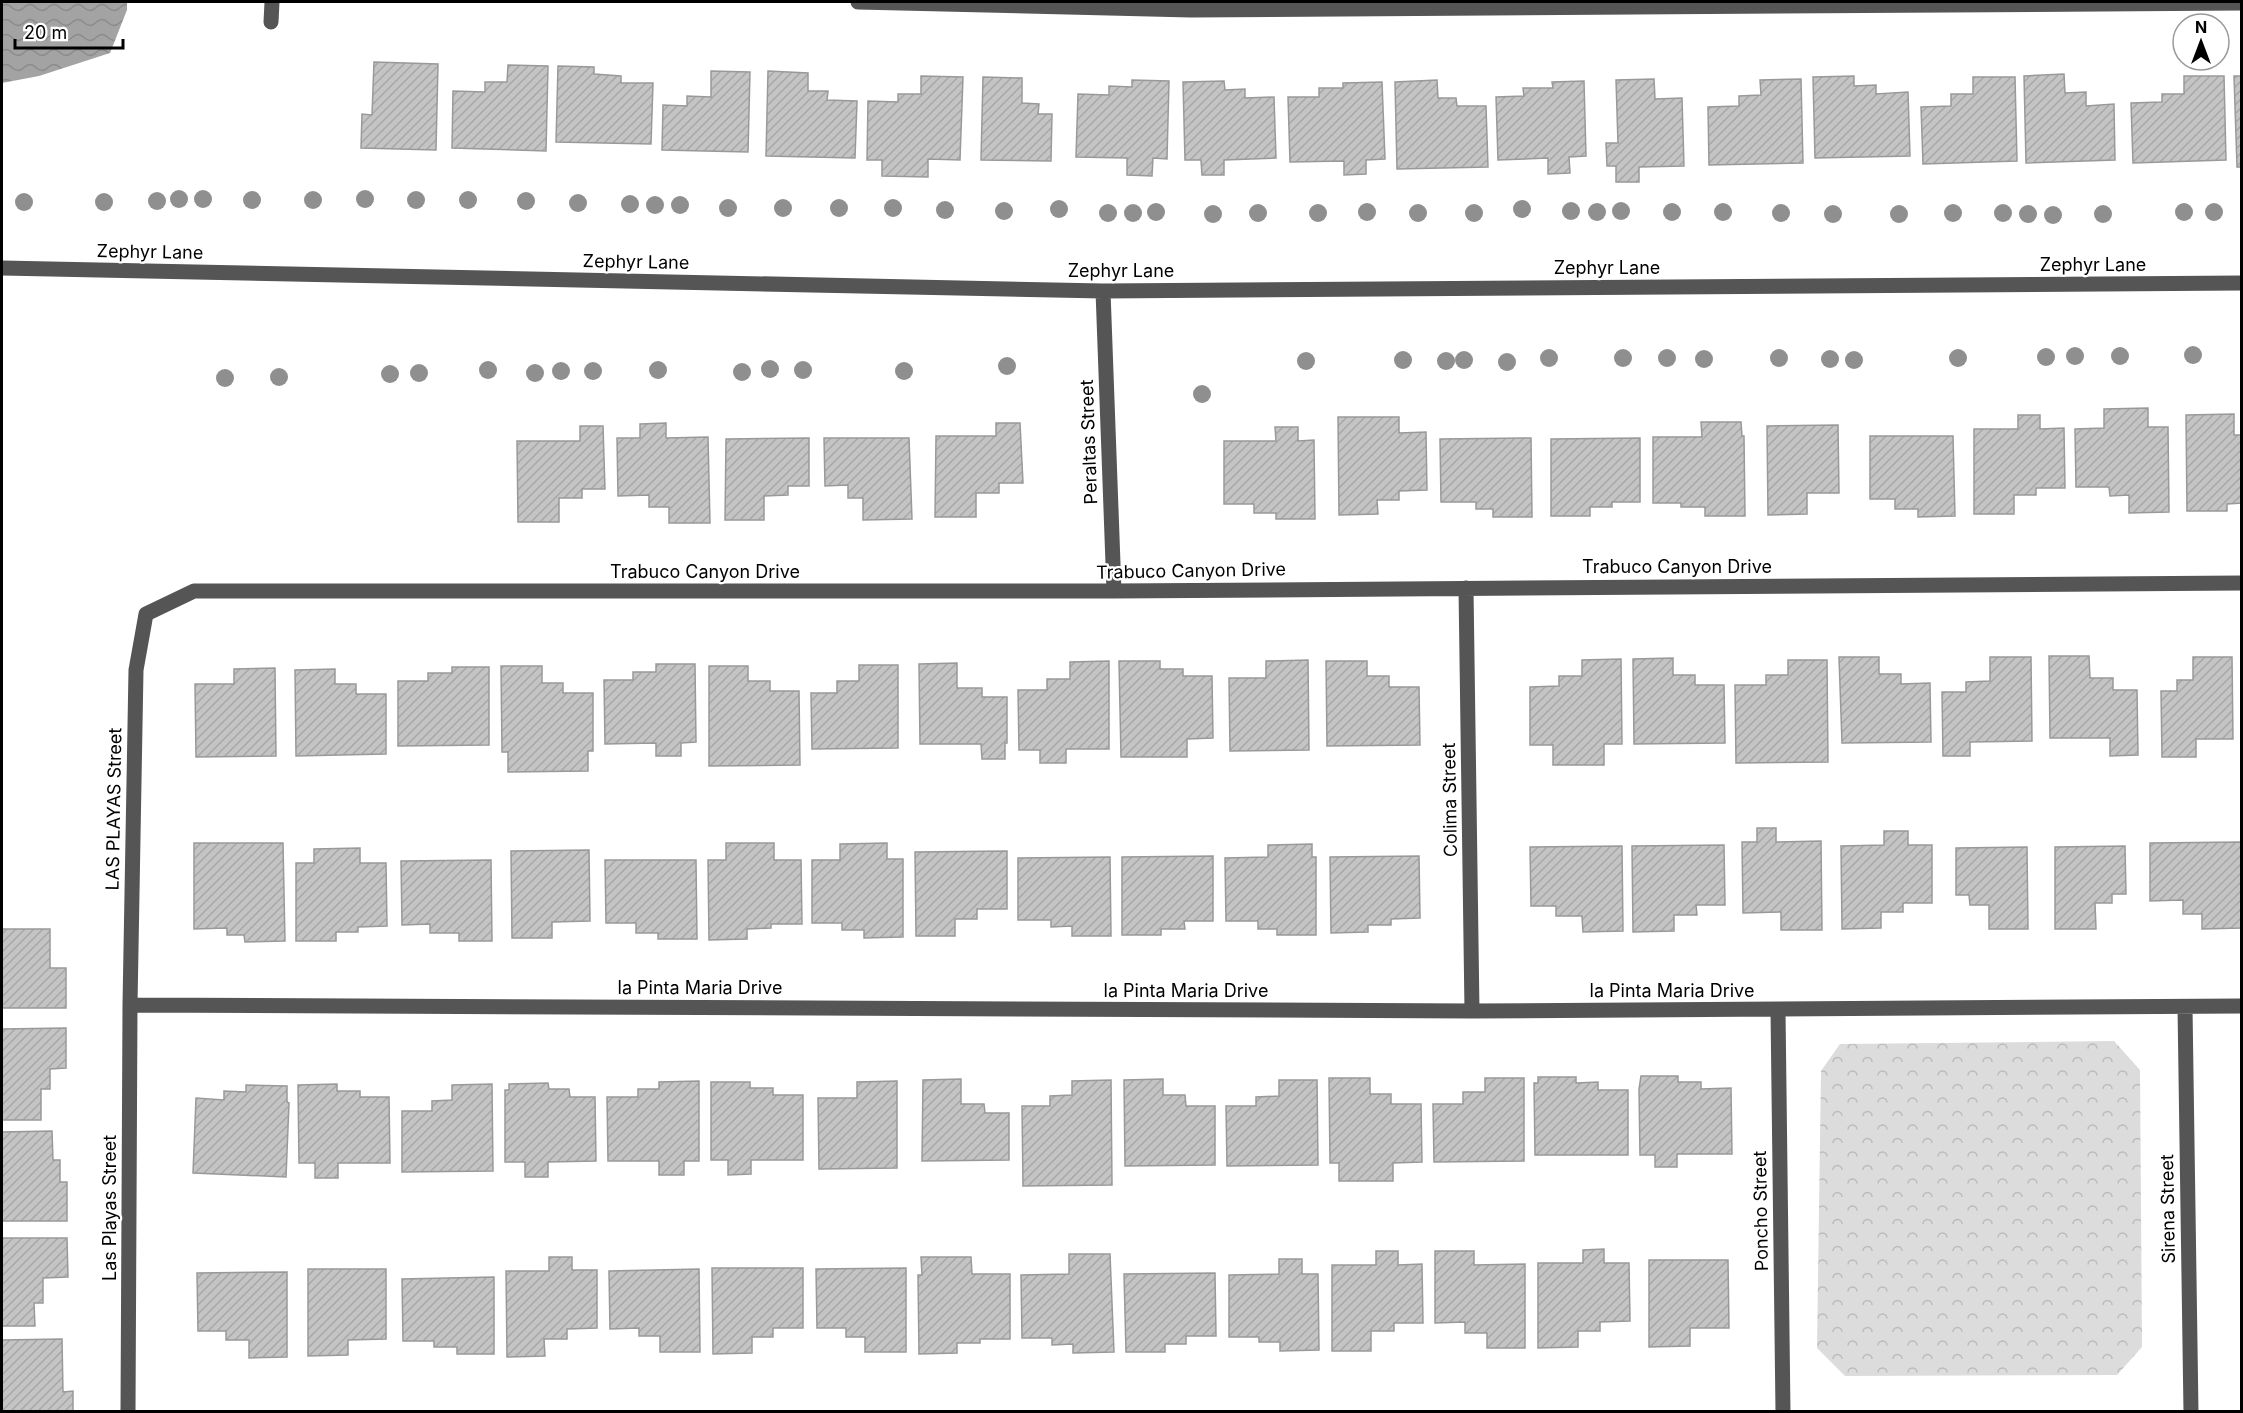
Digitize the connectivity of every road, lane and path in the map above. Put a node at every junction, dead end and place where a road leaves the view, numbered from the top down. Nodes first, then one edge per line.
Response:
1 (272, 2) edge
2 (858, 2) edge
3 (2241, 3) edge
4 (1191, 6) edge
5 (271, 22) dead end
6 (2, 268) edge
7 (2241, 283) edge
8 (1102, 291) junction
9 (2241, 584) edge
10 (1466, 588) junction
11 (1114, 591) junction
12 (146, 614) joint
13 (130, 1005) junction
14 (2241, 1006) edge
15 (2185, 1007) junction
16 (1778, 1010) junction
17 (1472, 1011) junction
18 (128, 1412) edge
19 (1783, 1412) edge
20 (2191, 1412) edge

1 - 5 street
2 - 4 street
3 - 4 street
6 - 8 street, Zephyr Lane
7 - 8 street, Zephyr Lane
8 - 11 street, Peraltas Street
9 - 10 street, Trabuco Canyon Drive
10 - 11 street, Trabuco Canyon Drive
10 - 17 street, Colima Street
11 - 12 street, Trabuco Canyon Drive
12 - 13 street, LAS PLAYAS Street
13 - 17 street, la Pinta Maria Drive
13 - 18 street, Las Playas Street
14 - 15 street, la Pinta Maria Drive
15 - 16 street, la Pinta Maria Drive
15 - 20 street, Sirena Street
16 - 17 street, la Pinta Maria Drive
16 - 19 street, Poncho Street

